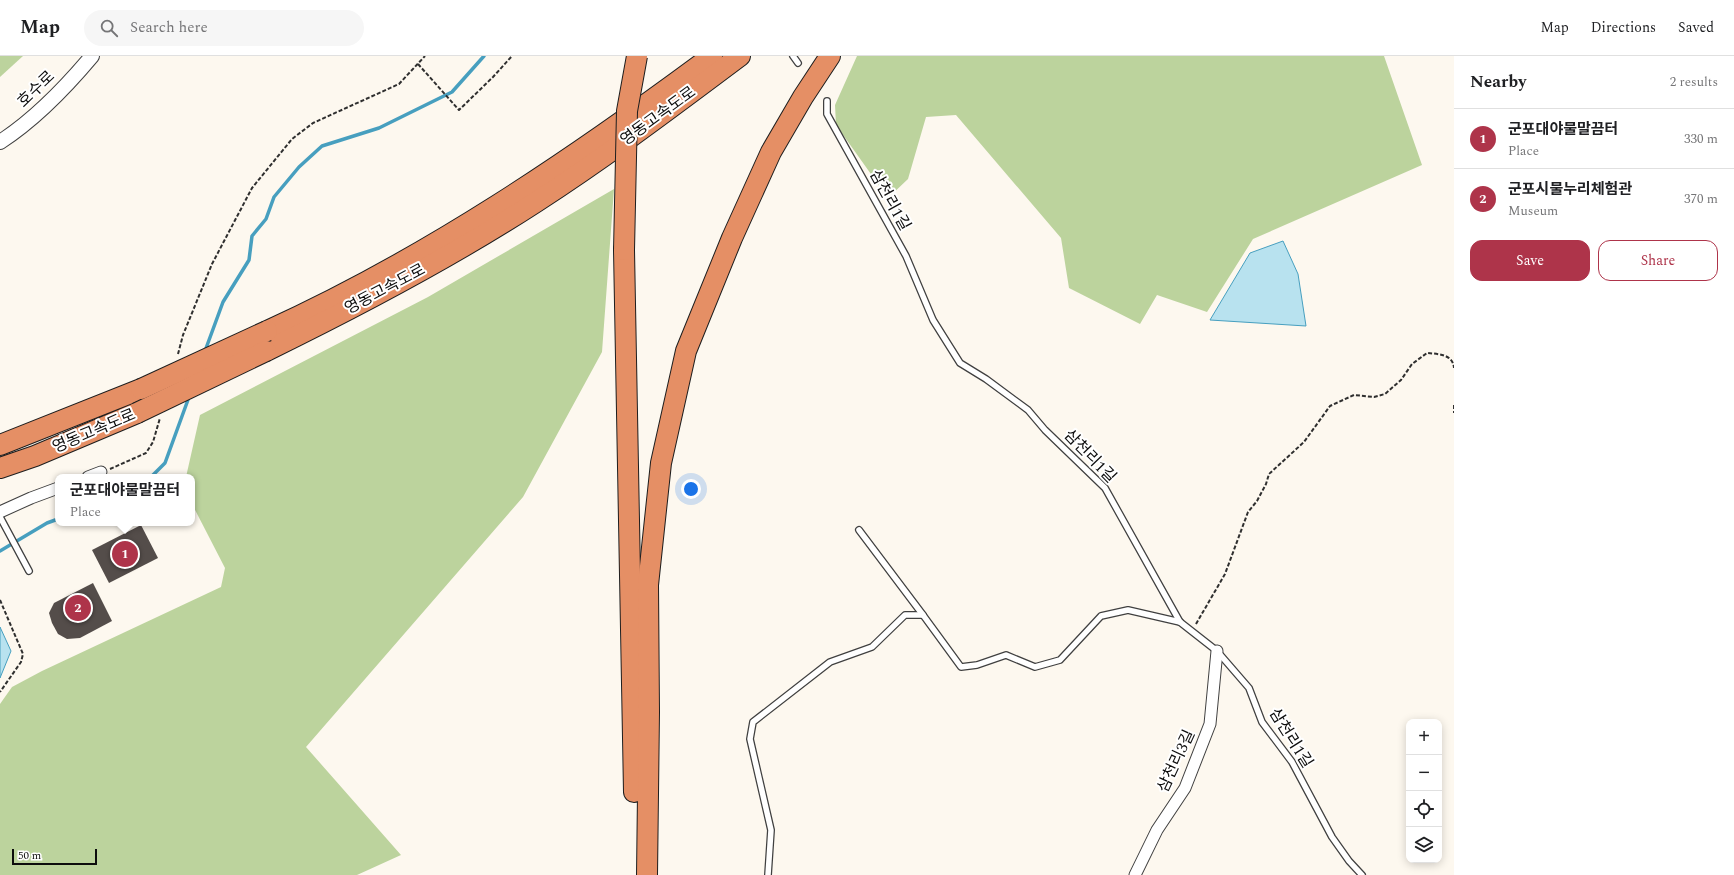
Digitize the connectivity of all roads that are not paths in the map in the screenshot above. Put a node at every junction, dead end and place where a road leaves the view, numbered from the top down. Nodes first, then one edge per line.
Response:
1 (92, 56) edge
2 (637, 56) edge
3 (712, 56) edge
4 (740, 56) edge
5 (793, 56) edge
6 (830, 56) edge
7 (798, 63) dead end
8 (827, 101) dead end
9 (0, 142) edge
10 (0, 445) edge
11 (0, 468) edge
12 (101, 472) road end
13 (96, 474) edge
14 (55, 489) edge
15 (0, 512) edge
16 (0, 517) edge
17 (859, 530) dead end
18 (29, 571) dead end
19 (923, 615) junction
20 (1180, 622) junction
21 (1217, 651) junction
22 (635, 875) edge
23 (647, 875) edge
24 (768, 875) edge
25 (1135, 875) edge
26 (1362, 875) edge

1 - 9 street, 호수로
2 - 22 highway, bridge
3 - 10 highway, 영동고속도로, bridge
4 - 11 highway, 영동고속도로, bridge
5 - 7 lane
6 - 23 highway
8 - 20 lane, 삼천리1길
12 - 13 street
14 - 15 street
16 - 18 lane
17 - 19 lane
19 - 20 lane
19 - 24 lane
20 - 21 lane, 삼천리1길
21 - 25 street, 삼천리3길
21 - 26 lane, 삼천리1길

